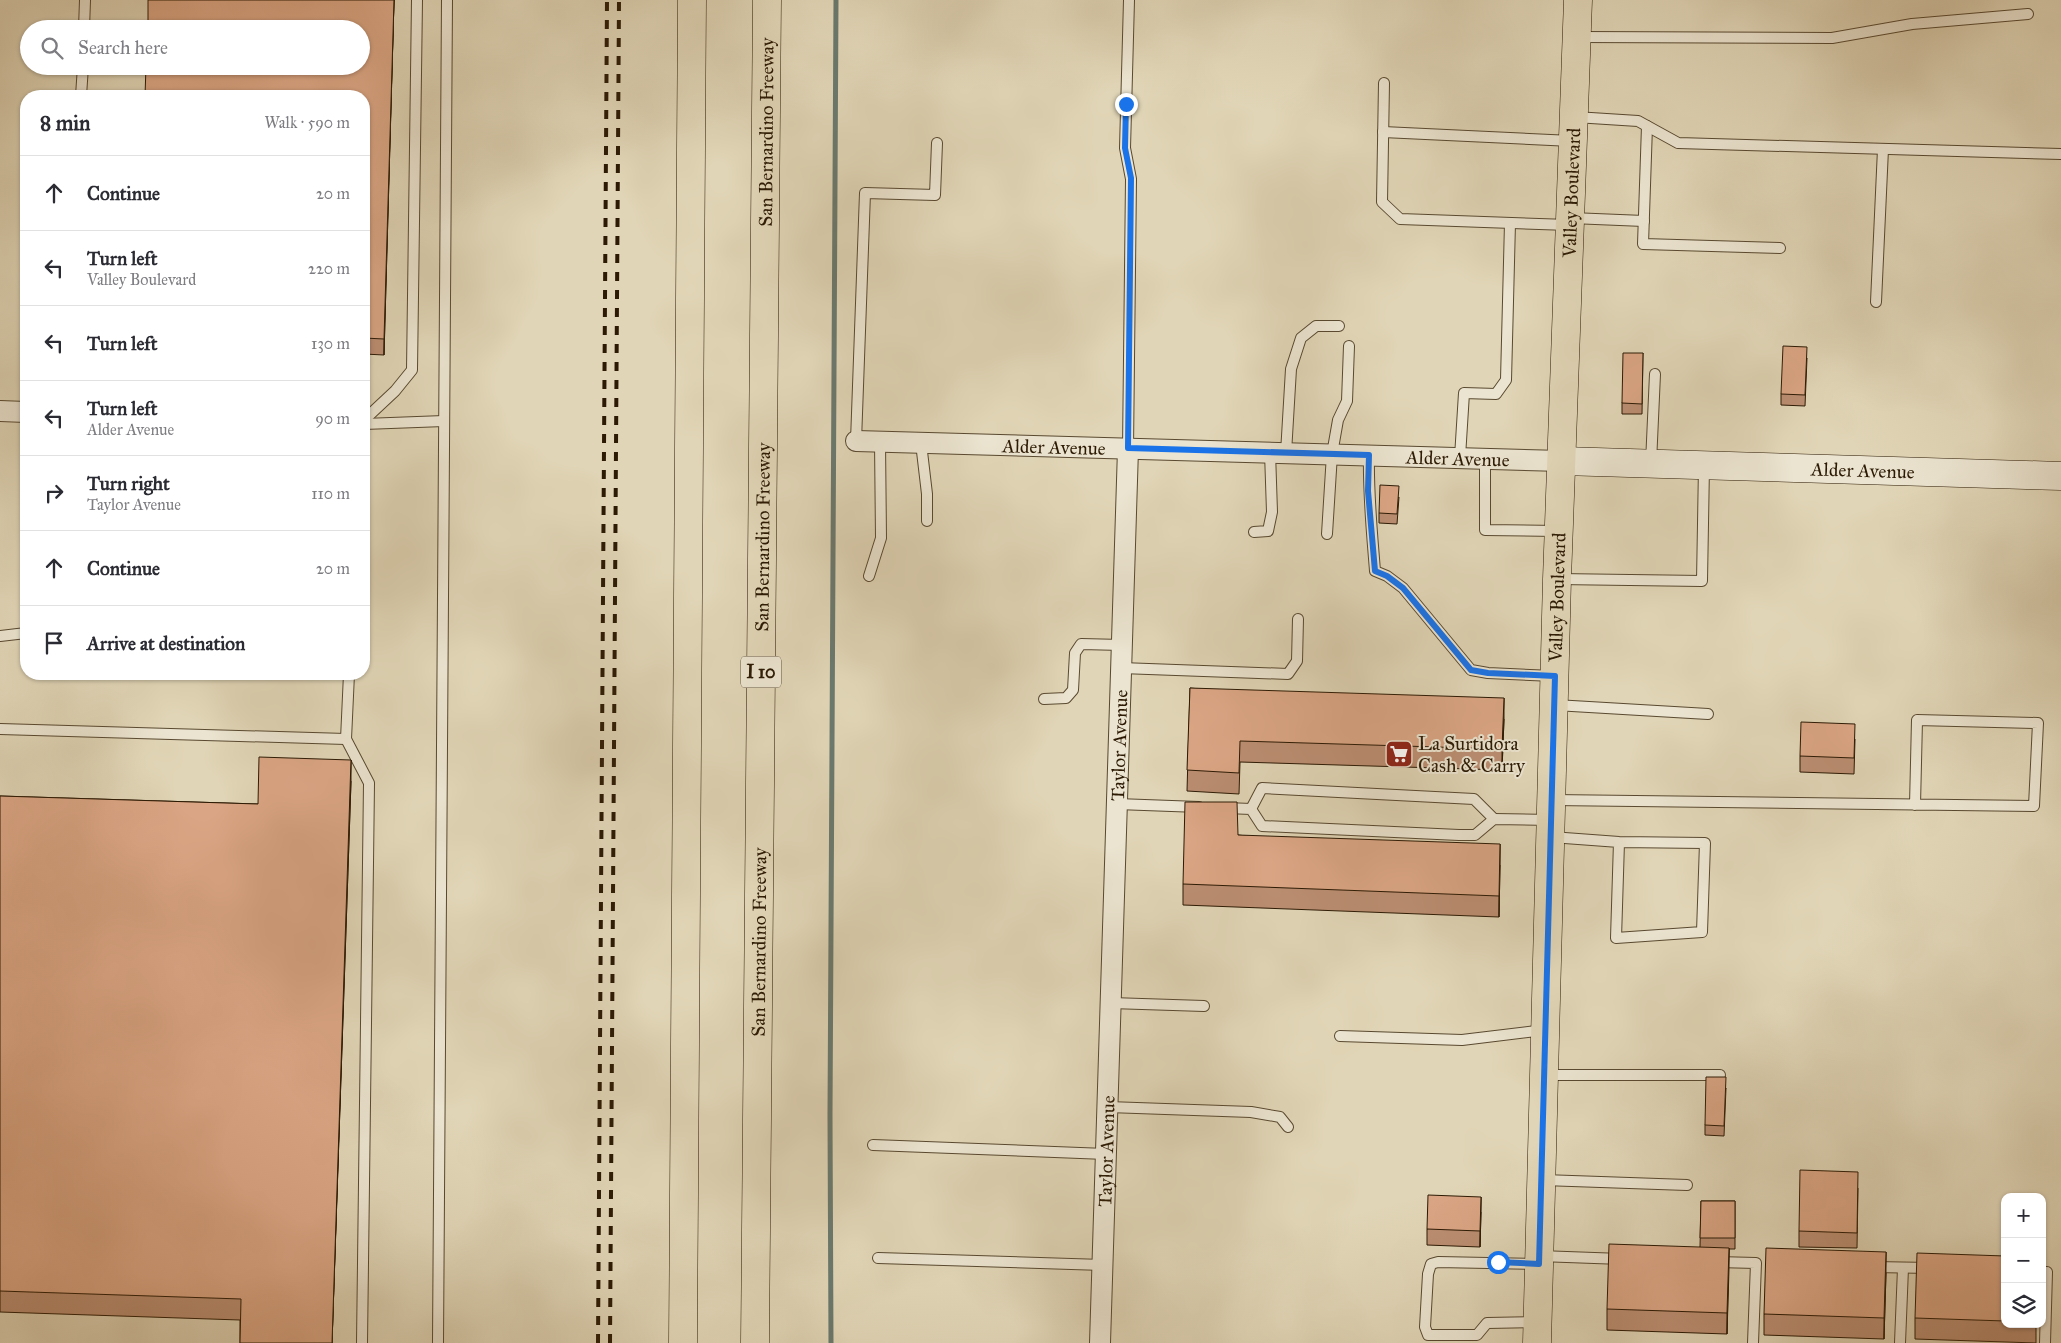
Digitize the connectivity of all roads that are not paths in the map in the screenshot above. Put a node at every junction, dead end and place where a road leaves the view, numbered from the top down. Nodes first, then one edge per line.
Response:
1 (85, 0) edge
2 (417, 0) edge
3 (447, 0) edge
4 (692, 0) edge
5 (766, 0) edge
6 (1129, 0) edge
7 (1578, 0) edge
8 (2028, 14) dead end
9 (84, 20) edge
10 (1577, 37) junction
11 (82, 75) edge
12 (1384, 83) dead end
13 (81, 90) edge
14 (1647, 126) junction
15 (1573, 129) junction
16 (1383, 132) junction
17 (938, 144) dead end
18 (1883, 149) junction
19 (2061, 154) edge
20 (1570, 221) junction
21 (1644, 221) junction
22 (1510, 224) junction
23 (1780, 248) dead end
24 (1876, 302) dead end
25 (1339, 326) dead end
26 (1349, 346) dead end
27 (1655, 374) dead end
28 (0, 411) edge
29 (20, 412) edge
30 (370, 414) edge
31 (444, 421) junction
32 (370, 424) edge
33 (856, 441) joint
34 (880, 442) junction
35 (922, 443) junction
36 (1128, 448) junction
37 (1278, 452) junction
38 (1332, 454) junction
39 (1369, 455) junction
40 (1460, 457) junction
41 (1485, 458) junction
42 (1562, 461) junction
43 (1651, 463) junction
44 (1704, 464) junction
45 (2061, 476) edge
46 (927, 521) dead end
47 (1559, 531) junction
48 (1254, 532) dead end
49 (1328, 534) dead end
50 (868, 576) dead end
51 (1557, 579) junction
52 (1298, 619) dead end
53 (20, 634) edge
54 (0, 636) edge
55 (1122, 645) junction
56 (1121, 668) junction
57 (1555, 676) junction
58 (349, 680) edge
59 (1044, 700) dead end
60 (1554, 704) junction
61 (1708, 714) dead end
62 (0, 729) edge
63 (346, 738) junction
64 (1117, 804) junction
65 (1915, 805) junction
66 (1251, 809) junction
67 (1494, 819) junction
68 (1551, 819) junction
69 (1619, 842) junction
70 (1111, 1003) junction
71 (1204, 1006) dead end
72 (1546, 1030) junction
73 (1340, 1036) dead end
74 (1544, 1075) junction
75 (1720, 1075) edge
76 (1108, 1107) junction
77 (1288, 1127) dead end
78 (873, 1145) dead end
79 (1106, 1154) junction
80 (1542, 1180) junction
81 (1687, 1185) dead end
82 (878, 1258) dead end
83 (1539, 1260) junction
84 (1637, 1260) edge
85 (1706, 1262) edge
86 (1103, 1265) junction
87 (1864, 1266) edge
88 (1903, 1268) junction
89 (1940, 1269) edge
90 (2046, 1272) edge
91 (1537, 1333) edge
92 (362, 1343) edge
93 (438, 1343) edge
94 (683, 1343) edge
95 (755, 1343) edge
96 (1100, 1343) edge
97 (1753, 1343) edge
98 (1900, 1343) edge
99 (2045, 1343) edge

1 - 9 lane
2 - 30 lane
3 - 31 lane
4 - 94 main road
5 - 95 main road, San Bernardino Freeway / I 10
6 - 36 lane, Taylor Avenue
7 - 10 main road, Valley Boulevard
8 - 10 lane
10 - 15 main road, Valley Boulevard
11 - 13 lane
12 - 16 lane
14 - 15 lane
14 - 18 lane
14 - 21 lane
15 - 16 lane
15 - 20 main road, Valley Boulevard
16 - 22 lane
17 - 33 lane
18 - 19 lane
18 - 24 lane
20 - 21 lane
20 - 22 lane
20 - 42 main road, Valley Boulevard
21 - 23 lane
22 - 40 lane
25 - 37 lane
26 - 38 lane
27 - 43 lane
28 - 29 street
31 - 32 lane
31 - 93 lane
33 - 34 street, Alder Avenue
34 - 35 street, Alder Avenue
34 - 50 lane
35 - 36 street, Alder Avenue
35 - 46 lane
36 - 37 street, Alder Avenue
36 - 55 street, Taylor Avenue
37 - 38 street, Alder Avenue
37 - 48 lane
38 - 39 street, Alder Avenue
38 - 49 lane
39 - 40 street, Alder Avenue
39 - 57 lane
40 - 41 street, Alder Avenue
41 - 42 street, Alder Avenue
41 - 47 lane
42 - 43 main road, Alder Avenue
42 - 47 main road, Valley Boulevard
43 - 44 main road, Alder Avenue
44 - 45 main road, Alder Avenue
44 - 51 lane
47 - 51 main road, Valley Boulevard
51 - 57 main road, Valley Boulevard
52 - 56 lane
53 - 54 lane
55 - 56 street, Taylor Avenue
55 - 59 lane
56 - 64 street, Taylor Avenue
57 - 60 main road, Valley Boulevard
58 - 63 lane
60 - 61 lane
60 - 68 main road, Valley Boulevard
62 - 63 lane
63 - 92 lane
64 - 66 lane
64 - 70 street, Taylor Avenue
65 - 65 lane
65 - 68 lane
66 - 67 lane
66 - 67 lane
67 - 68 lane
68 - 69 lane
68 - 72 main road, Valley Boulevard
69 - 69 lane
70 - 71 lane
70 - 76 street, Taylor Avenue
72 - 73 lane
72 - 74 main road, Valley Boulevard
74 - 75 lane
74 - 80 main road, Valley Boulevard
76 - 77 lane
76 - 79 street, Taylor Avenue
78 - 79 lane
79 - 86 street, Taylor Avenue
80 - 81 lane
80 - 83 main road, Valley Boulevard
82 - 86 lane
83 - 84 lane
83 - 91 main road, Valley Boulevard
83 - 91 lane
85 - 97 lane
86 - 96 street, Taylor Avenue
87 - 88 lane
88 - 89 lane
88 - 98 lane
90 - 99 lane

